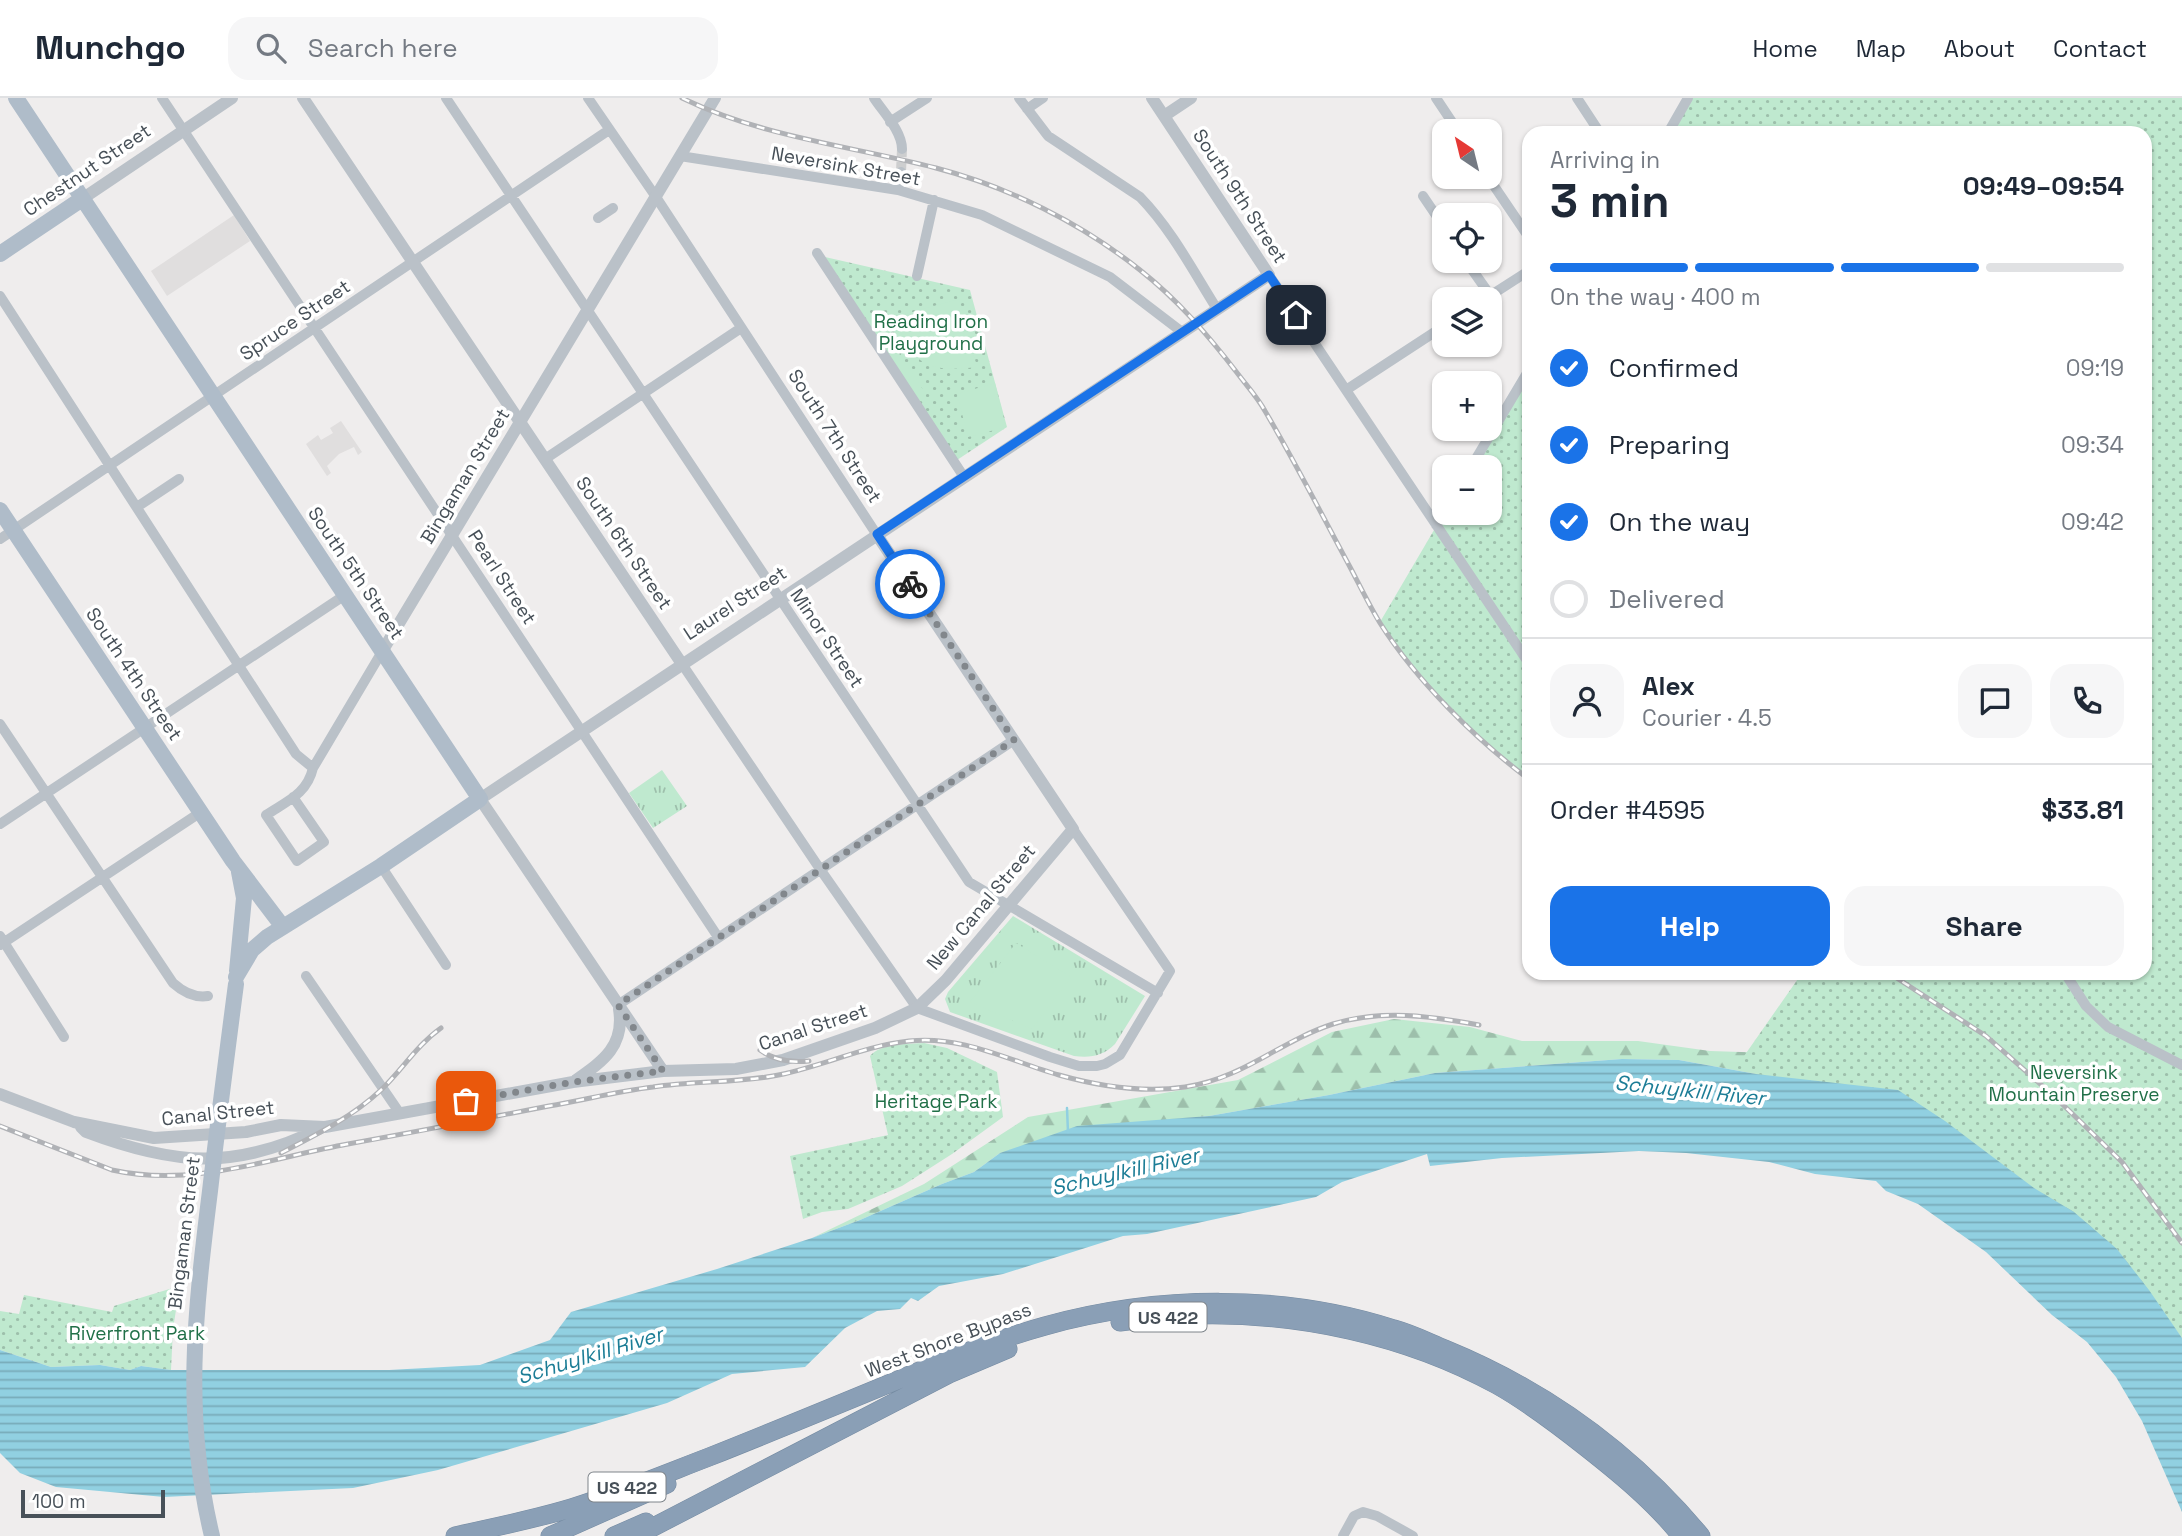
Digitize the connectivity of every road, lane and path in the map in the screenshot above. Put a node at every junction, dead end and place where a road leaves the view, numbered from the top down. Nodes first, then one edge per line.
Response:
1 (16, 98) edge
2 (162, 98) edge
3 (232, 98) edge
4 (303, 98) edge
5 (446, 98) edge
6 (587, 98) edge
7 (715, 98) edge
8 (874, 98) edge
9 (927, 98) edge
10 (1019, 98) edge
11 (1043, 98) edge
12 (1152, 98) edge
13 (1191, 98) edge
14 (1436, 98) edge
15 (1577, 98) edge
16 (1688, 98) edge
17 (1027, 109) junction
18 (1164, 116) junction
19 (1450, 119) edge
20 (890, 122) junction
21 (1595, 126) edge
22 (1672, 126) edge
23 (183, 131) junction
24 (609, 131) junction
25 (902, 149) tunnel mouth
26 (680, 156) junction
27 (901, 172) tunnel mouth
28 (1496, 189) edge
29 (898, 190) junction
30 (512, 196) junction
31 (1423, 196) dead end
32 (656, 197) junction
33 (82, 199) junction
34 (934, 200) junction
35 (613, 208) dead end
36 (1432, 209) edge
37 (598, 218) dead end
38 (1522, 227) edge
39 (817, 253) dead end
40 (0, 254) edge
41 (413, 262) junction
42 (1269, 275) junction
43 (1522, 275) edge
44 (917, 276) dead end
45 (1502, 288) edge
46 (0, 296) edge
47 (1217, 309) junction
48 (588, 311) junction
49 (316, 327) junction
50 (741, 328) junction
51 (1182, 332) junction
52 (1432, 334) edge
53 (1522, 381) edge
54 (1346, 390) junction
55 (643, 394) junction
56 (213, 396) junction
57 (521, 424) junction
58 (1478, 455) edge
59 (545, 459) junction
60 (111, 465) junction
61 (964, 477) junction
62 (179, 479) dead end
63 (137, 507) junction
64 (0, 510) edge
65 (1432, 519) edge
66 (1436, 525) edge
67 (877, 534) junction
68 (7, 535) edge
69 (454, 536) junction
70 (345, 595) junction
71 (779, 599) junction
72 (383, 650) junction
73 (1522, 653) edge
74 (682, 664) junction
75 (238, 666) junction
76 (0, 724) edge
77 (145, 727) junction
78 (581, 732) junction
79 (1014, 740) junction
80 (313, 768) junction
81 (46, 793) junction
82 (293, 797) junction
83 (480, 799) junction
84 (916, 804) junction
85 (201, 811) junction
86 (0, 824) edge
87 (1073, 829) junction
88 (233, 860) junction
89 (381, 866) junction
90 (820, 869) junction
91 (102, 877) junction
92 (1008, 906) junction
93 (282, 927) junction
94 (718, 937) junction
95 (1, 941) edge
96 (446, 965) dead end
97 (306, 976) dead end
98 (236, 980) junction
99 (2069, 980) edge
100 (1158, 993) junction
101 (208, 996) dead end
102 (618, 1005) junction
103 (917, 1008) junction
104 (64, 1037) dead end
105 (2182, 1065) edge
106 (663, 1071) junction
107 (573, 1082) junction
108 (0, 1094) edge
109 (399, 1112) junction
110 (74, 1122) junction
111 (325, 1127) junction
112 (793, 1423) junction
113 (797, 1453) junction
114 (212, 1536) edge
115 (455, 1536) edge
116 (550, 1536) edge
117 (614, 1536) edge
118 (636, 1536) edge
119 (1343, 1536) edge
120 (1413, 1536) edge
121 (1681, 1536) edge
122 (1700, 1536) edge

1 - 33 main road, South 5th Street
2 - 23 street, Pearl Street
3 - 23 street, Chestnut Street
4 - 41 street, South 6th Street
5 - 30 street, Minor Street
6 - 24 street, South 7th Street
7 - 26 street, Bingaman Street
8 - 20 street
9 - 20 street
10 - 17 street
11 - 17 street
12 - 18 street, South 9th Street
13 - 18 street
14 - 19 street
15 - 21 street
16 - 22 street
17 - 47 street
18 - 42 street, South 9th Street
20 - 25 street
23 - 33 street, Chestnut Street
23 - 49 street, Pearl Street
24 - 30 street, Spruce Street
24 - 32 street, South 7th Street
26 - 29 street, Neversink Street
26 - 32 street, Bingaman Street
27 - 29 street
28 - 38 street
29 - 34 street, Neversink Street
30 - 41 street, Spruce Street
30 - 48 street, Minor Street
31 - 36 street
32 - 48 street, Bingaman Street
32 - 50 street, South 7th Street
33 - 40 main road, Chestnut Street
33 - 56 main road, South 5th Street
34 - 44 street
34 - 51 street, Neversink Street
35 - 37 street
39 - 61 street
41 - 49 street, Spruce Street
41 - 57 street, South 6th Street
42 - 47 street, Laurel Street
42 - 54 street, South 9th Street
43 - 45 street
46 - 60 street
47 - 51 street, Laurel Street
48 - 55 street, Minor Street
48 - 57 street, Bingaman Street
49 - 56 street, Spruce Street
49 - 69 street, Pearl Street
50 - 55 street
50 - 67 street, South 7th Street
51 - 61 street, Laurel Street
52 - 54 street
53 - 58 street
54 - 65 street, South 9th Street
55 - 59 street
55 - 71 street, Minor Street
56 - 60 street, Spruce Street
56 - 70 main road, South 5th Street
57 - 59 street, South 6th Street
57 - 69 street, Bingaman Street
59 - 74 street, South 6th Street
60 - 63 street
60 - 68 street, Spruce Street
61 - 67 street, Laurel Street
62 - 63 street
63 - 75 street
64 - 68 main road, South 4th Street
66 - 73 street, South 9th Street
67 - 71 street, Laurel Street
67 - 79 street, South 7th Street
68 - 77 main road, South 4th Street
69 - 72 street, Bingaman Street
69 - 78 street, Pearl Street
70 - 72 main road, South 5th Street
70 - 75 street
71 - 74 street, Laurel Street
71 - 84 street, Minor Street
72 - 80 street, Bingaman Street
72 - 83 main road, South 5th Street
74 - 78 street, Laurel Street
74 - 90 street, South 6th Street
75 - 77 street
75 - 80 street
76 - 81 street
77 - 81 street
77 - 85 main road, South 4th Street
78 - 83 street, Laurel Street
78 - 94 street, Pearl Street
79 - 84 street
79 - 87 street, South 7th Street
80 - 82 street, Bingaman Street
81 - 86 street
81 - 91 street
82 - 82 street, Bingaman Street
83 - 89 main road, Laurel Street
83 - 102 street, South 5th Street
84 - 90 street
84 - 92 street, Minor Street
85 - 88 main road, South 4th Street
85 - 91 street
87 - 92 street, New Canal Street
87 - 100 street, South 7th Street
88 - 93 main road, South 4th Street
88 - 98 main road, South 4th Street
89 - 93 main road, Laurel Street
89 - 96 street
90 - 94 street
90 - 103 street, South 6th Street
91 - 95 street
91 - 101 street
92 - 100 street, Minor Street
92 - 103 street, New Canal Street
93 - 98 main road, Laurel Street
94 - 102 street
95 - 104 street
97 - 109 street
98 - 114 main road, Bingaman Street, bridge
99 - 105 street
100 - 103 street
102 - 106 street, South 5th Street
102 - 107 street
103 - 106 street, Canal Street
106 - 107 street, Canal Street
107 - 109 street, Canal Street
108 - 110 street, Canal Street
109 - 111 street, Canal Street
110 - 111 street, Canal Street
110 - 111 street, Canal Street
112 - 115 highway, West Shore Bypass / US 422
112 - 116 highway
112 - 122 highway, West Shore Bypass / US 422
113 - 117 highway
113 - 118 highway, West Shore Bypass / US 422
113 - 121 highway, West Shore Bypass / US 422
119 - 120 street

